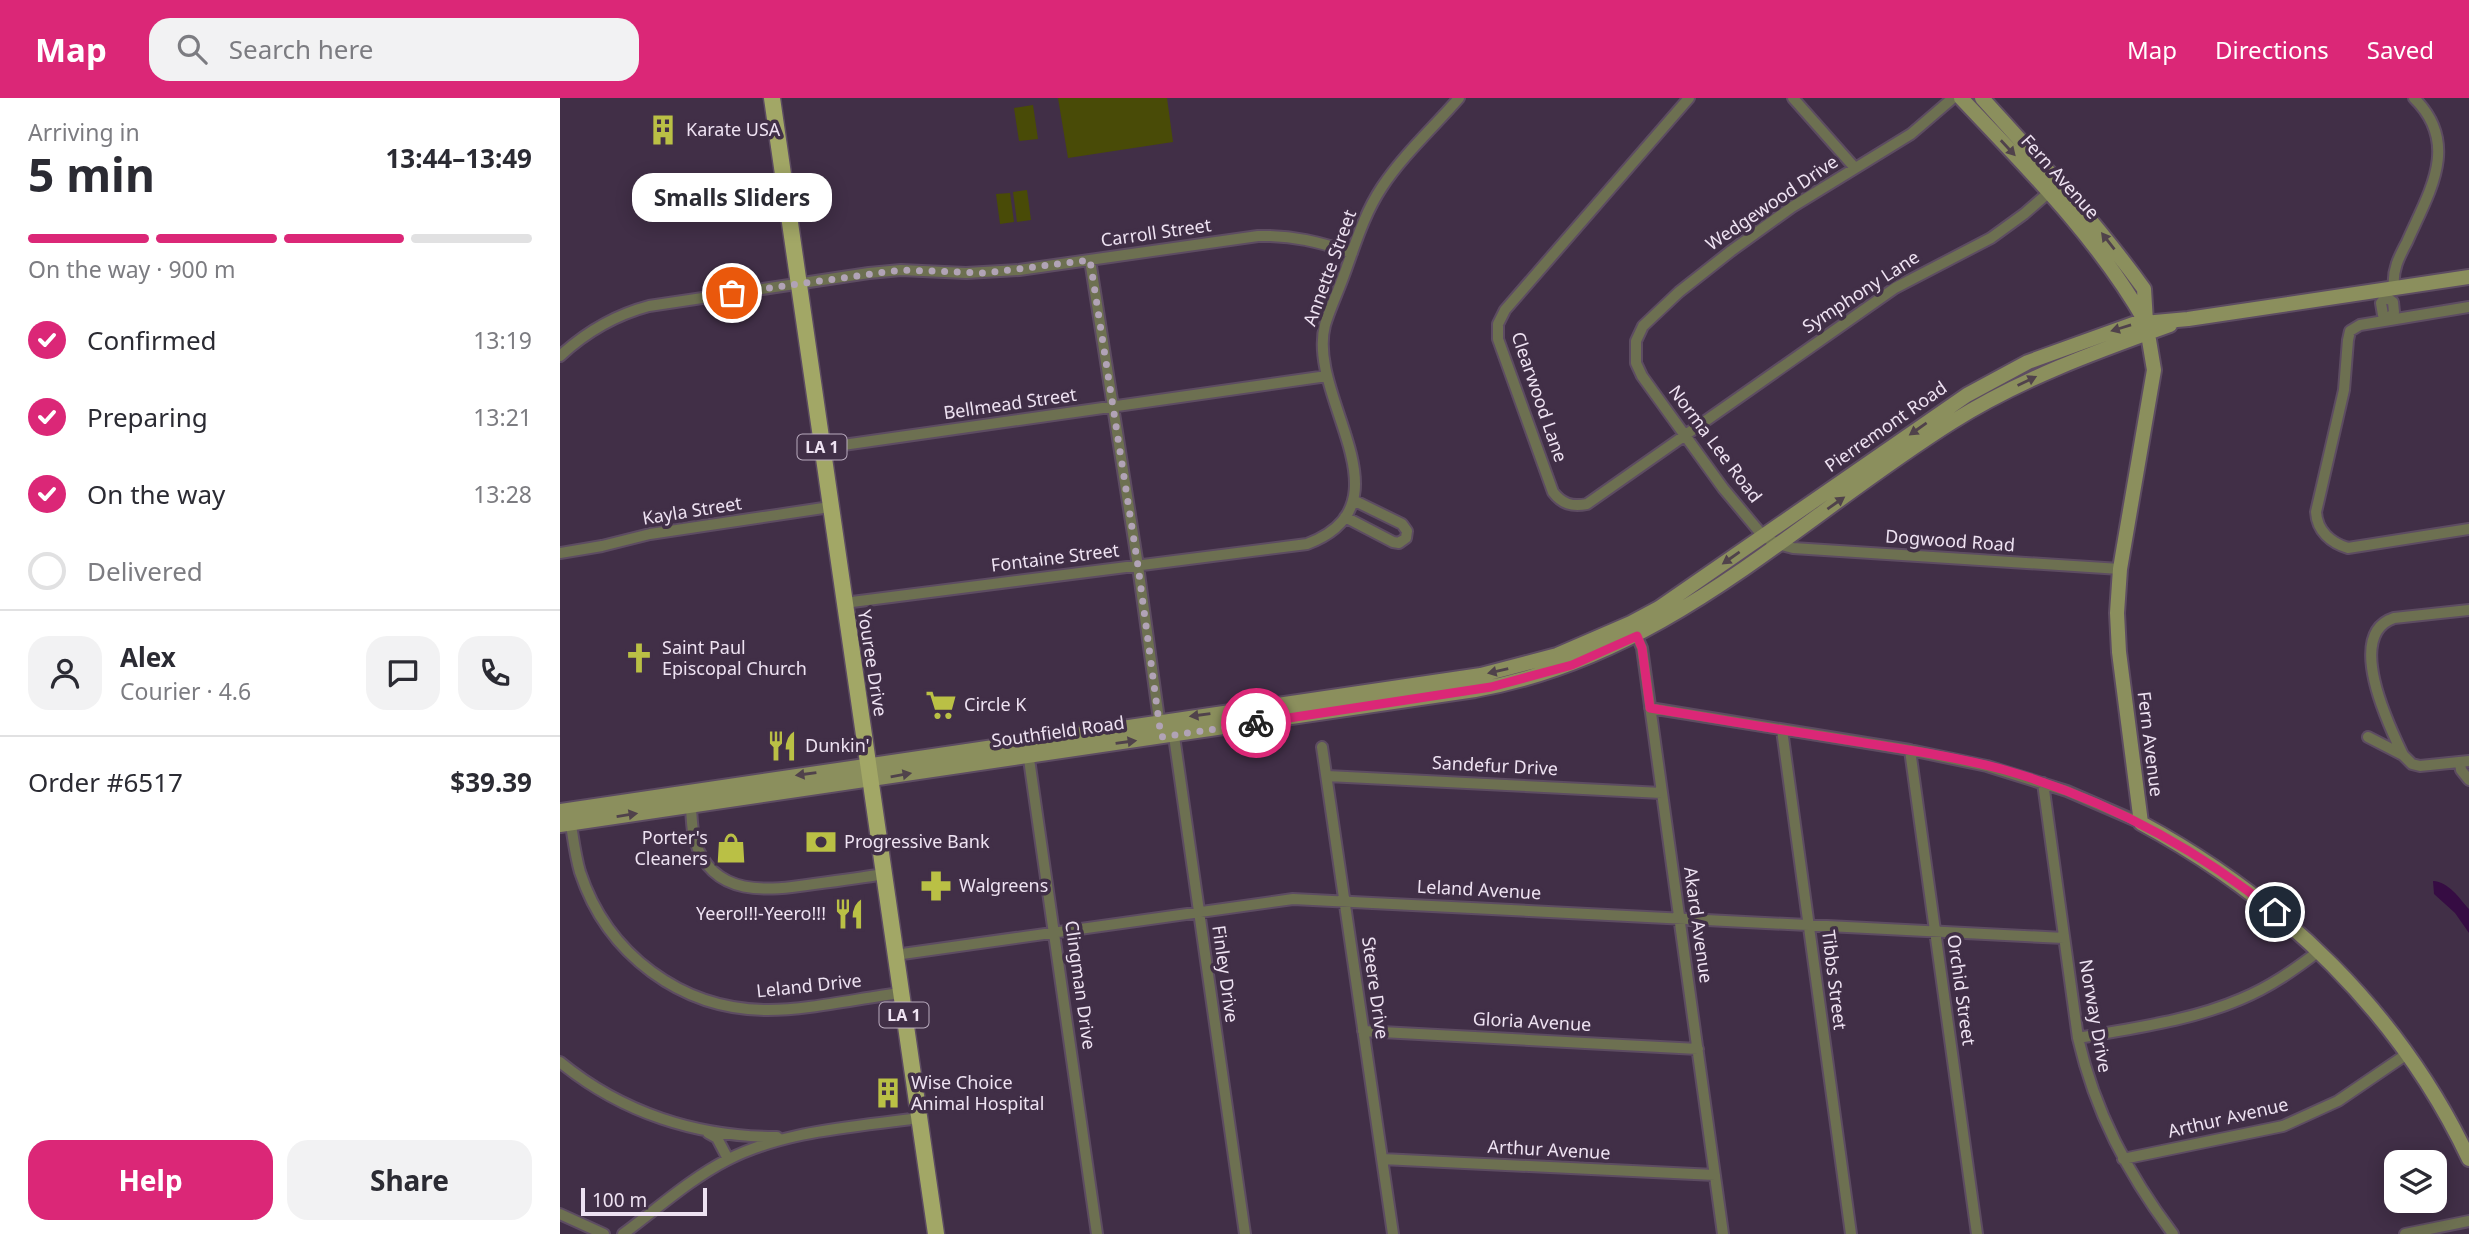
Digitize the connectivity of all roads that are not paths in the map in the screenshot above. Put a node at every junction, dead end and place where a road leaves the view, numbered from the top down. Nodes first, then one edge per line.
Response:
1 (772, 98) edge
2 (1459, 98) edge
3 (1689, 98) edge
4 (1793, 98) edge
5 (1953, 98) edge
6 (1961, 98) edge
7 (1982, 98) edge
8 (2414, 98) edge
9 (1855, 168) junction
10 (2054, 188) junction
11 (1352, 253) junction
12 (1090, 260) junction
13 (2469, 277) edge
14 (800, 283) junction
15 (2388, 291) junction
16 (2469, 307) edge
17 (2389, 320) junction
18 (2147, 327) junction
19 (560, 356) edge
20 (1635, 357) joint
21 (1327, 376) junction
22 (1112, 408) junction
23 (1946, 418) junction
24 (1684, 435) junction
25 (822, 448) junction
26 (1353, 500) junction
27 (830, 507) junction
28 (1805, 507) junction
29 (1345, 517) junction
30 (1815, 518) junction
31 (2469, 528) edge
32 (1763, 536) junction
33 (1778, 544) junction
34 (560, 552) edge
35 (1138, 566) junction
36 (2120, 569) junction
37 (844, 603) junction
38 (2469, 610) edge
39 (1634, 630) junction
40 (1650, 708) junction
41 (1167, 728) junction
42 (1782, 730) junction
43 (2368, 737) dead end
44 (1322, 747) dead end
45 (1028, 749) junction
46 (1910, 750) junction
47 (2403, 755) junction
48 (2465, 761) edge
49 (870, 773) junction
50 (1327, 776) junction
51 (2469, 780) edge
52 (2043, 783) junction
53 (1662, 793) junction
54 (690, 799) junction
55 (565, 817) edge
56 (2141, 823) junction
57 (884, 874) junction
58 (1345, 901) junction
59 (1199, 912) junction
60 (1679, 918) junction
61 (1809, 925) junction
62 (1935, 932) junction
63 (1055, 933) junction
64 (2064, 938) junction
65 (2319, 951) junction
66 (895, 955) junction
67 (901, 993) junction
68 (1363, 1031) junction
69 (2078, 1038) junction
70 (1698, 1049) junction
71 (2407, 1054) junction
72 (560, 1062) edge
73 (919, 1118) junction
74 (705, 1131) junction
75 (787, 1137) junction
76 (728, 1159) junction
77 (1382, 1159) junction
78 (2123, 1159) junction
79 (2469, 1159) edge
80 (1715, 1175) junction
81 (560, 1214) edge
82 (2469, 1221) edge
83 (604, 1234) edge
84 (623, 1234) edge
85 (936, 1234) edge
86 (1097, 1234) edge
87 (1245, 1234) edge
88 (1393, 1234) edge
89 (1723, 1234) edge
90 (1851, 1234) edge
91 (1977, 1234) edge
92 (2173, 1234) edge
93 (2405, 1234) edge

1 - 14 main road, Youree Drive / LA 1
2 - 11 street, Annette Street
3 - 24 street, Clearwood Lane
4 - 9 street
5 - 9 street, Wedgewood Drive
6 -> 10 main road, Fern Avenue
7 - 10 main road, Fern Avenue
8 - 15 street
9 - 20 street, Wedgewood Drive
10 - 18 main road, Fern Avenue
10 - 24 street, Symphony Lane
11 - 12 street, Carroll Street
11 - 21 street, Annette Street
12 - 14 street, Carroll Street
12 - 22 street, Finley Drive
13 - 15 main road, Pierremont Road
14 - 19 street, Carroll Street
14 - 25 main road, Youree Drive / LA 1
15 - 17 street
15 - 18 main road, Pierremont Road
16 - 17 street
17 - 31 street
18 - 23 main road, Pierremont Road
18 - 36 main road, Fern Avenue
20 - 24 street, Norma Lee Road
21 - 22 street, Bellmead Street
21 - 26 street, Annette Street
22 - 25 street, Bellmead Street
22 - 35 street, Finley Drive
23 -> 28 main road, Pierremont Road
30 -> 23 main road, Pierremont Road
24 - 32 street, Norma Lee Road
25 - 27 main road, Youree Drive / LA 1
26 - 29 street, Annette Street
26 - 29 street
27 - 34 street, Kayla Street
27 - 37 main road, Youree Drive / LA 1
28 - 30 main road
28 - 32 main road, Pierremont Road
29 - 35 street, Fontaine Street
30 - 33 main road, Pierremont Road
32 - 33 street, Norma Lee Road
32 -> 39 main road, Pierremont Road
33 - 36 street, Dogwood Road
33 - 39 main road, Pierremont Road
35 - 37 street, Fontaine Street
35 - 41 street, Finley Drive
36 - 56 main road, Fern Avenue
37 - 49 main road, Youree Drive / LA 1
38 - 47 street
39 - 40 street, Akard Avenue
39 - 41 main road, Southfield Road
40 - 42 street
40 - 53 street, Akard Avenue
41 - 45 main road, Southfield Road
41 - 59 street, Finley Drive
42 - 46 street
42 - 61 street, Tibbs Street
43 - 47 street
44 - 50 street, Steere Drive
45 - 49 main road, Southfield Road
45 - 63 street, Clingman Drive
46 - 52 street
46 - 62 street, Orchid Street
47 - 48 street
48 - 51 street
49 - 54 main road, Southfield Road
49 - 57 main road, Youree Drive / LA 1
50 - 53 street, Sandefur Drive
50 - 58 street, Steere Drive
52 - 56 street
52 - 64 street, Norway Drive
53 - 60 street, Akard Avenue
54 - 55 main road, Southfield Road
54 - 57 street
55 - 67 street, Leland Drive
56 - 65 main road, Fern Avenue
57 - 66 main road, Youree Drive / LA 1
58 - 59 street, Leland Avenue
58 - 60 street, Leland Avenue
58 - 68 street, Steere Drive
59 - 63 street, Leland Avenue
59 - 87 street, Finley Drive
60 - 61 street, Leland Avenue
60 - 70 street, Akard Avenue
61 - 62 street, Leland Avenue
61 - 90 street, Tibbs Street
62 - 64 street, Leland Avenue
62 - 91 street, Orchid Street
63 - 66 street, Leland Avenue
63 - 86 street, Clingman Drive
64 - 69 street, Norway Drive
65 - 69 street
65 - 71 main road, Fern Avenue
66 - 67 main road, Youree Drive / LA 1
67 - 73 main road, Youree Drive / LA 1
68 - 70 street, Gloria Avenue
68 - 77 street, Steere Drive
69 - 78 street, Norway Drive
70 - 80 street, Akard Avenue
71 - 78 street, Arthur Avenue
71 - 79 main road, Fern Avenue
72 - 74 street
73 - 75 street
73 - 85 main road, Youree Drive / LA 1
74 - 75 street
74 - 76 street
75 - 76 street
76 - 84 street
77 - 80 street, Arthur Avenue
77 - 88 street, Steere Drive
78 - 92 street, Norway Drive
80 - 89 street, Akard Avenue
81 - 83 street
82 - 93 street

